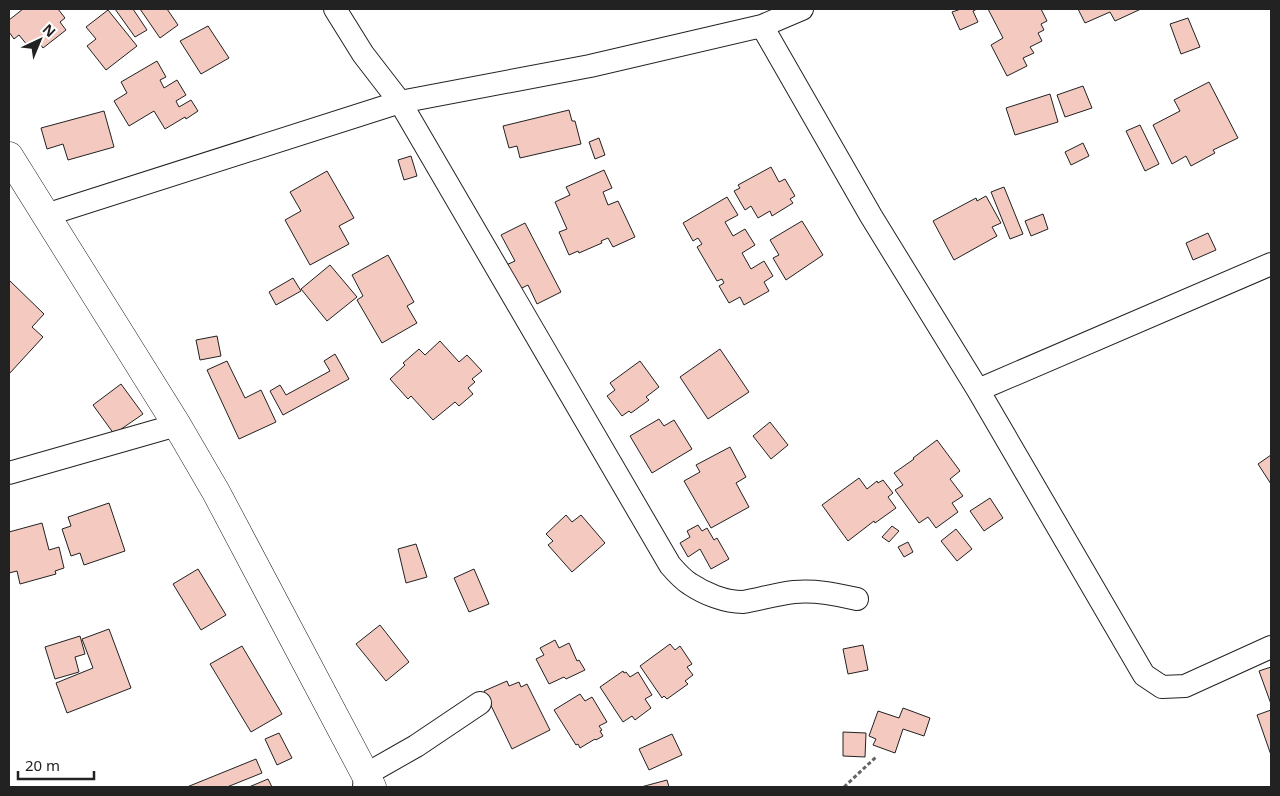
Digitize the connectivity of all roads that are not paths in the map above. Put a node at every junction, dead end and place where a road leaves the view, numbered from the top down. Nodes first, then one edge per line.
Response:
1 (334, 9) edge
2 (802, 9) edge
3 (762, 26) junction
4 (400, 102) junction
5 (9, 156) edge
6 (46, 214) junction
7 (1271, 264) edge
8 (978, 390) junction
9 (177, 425) junction
10 (9, 473) edge
11 (857, 599) dead end
12 (1271, 647) edge
13 (480, 703) dead end
14 (367, 783) edge

1 - 4 street
2 - 3 street
3 - 4 street
3 - 8 street
4 - 6 street
4 - 11 street
5 - 6 street
6 - 9 street
7 - 8 street
8 - 12 street
9 - 10 street
9 - 14 street
13 - 14 street

